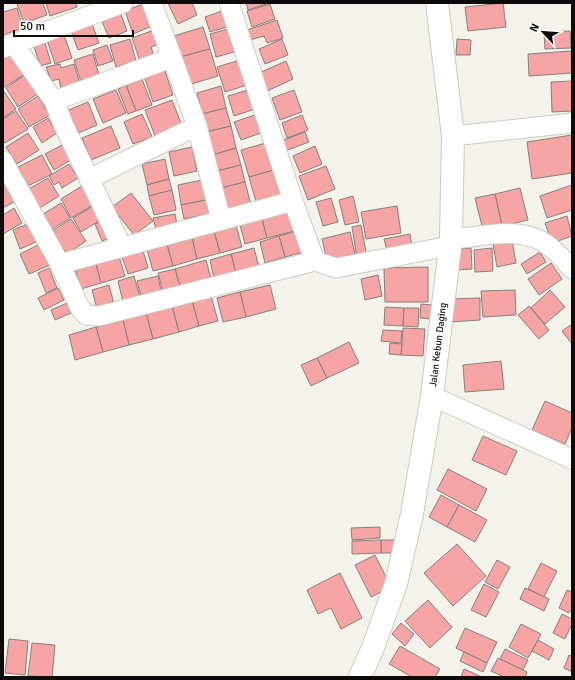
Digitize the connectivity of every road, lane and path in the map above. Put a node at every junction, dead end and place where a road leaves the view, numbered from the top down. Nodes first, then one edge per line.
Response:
1 (123, 3) edge
2 (152, 3) edge
3 (229, 3) edge
4 (437, 3) edge
5 (8, 46) edge
6 (171, 58) junction
7 (54, 101) junction
8 (572, 123) edge
9 (197, 126) junction
10 (453, 136) junction
11 (3, 161) edge
12 (89, 179) junction
13 (293, 200) junction
14 (221, 220) junction
15 (450, 243) junction
16 (122, 247) junction
17 (315, 260) junction
18 (60, 264) junction
19 (572, 269) edge
20 (432, 396) junction
21 (572, 459) edge
22 (360, 677) edge

1 - 5 street
2 - 6 street
3 - 13 street
4 - 10 street, Jalan Kebun Daging
5 - 7 street
6 - 7 street
6 - 9 street
7 - 12 street
8 - 10 street
9 - 12 street
9 - 14 street
10 - 15 street, Jalan Kebun Daging
11 - 18 street
12 - 16 street
13 - 14 street
13 - 17 street
14 - 16 street
15 - 17 street
15 - 19 street
15 - 20 street, Jalan Kebun Daging
16 - 18 street
17 - 18 street
20 - 21 street
20 - 22 street, Jalan Kebun Daging

